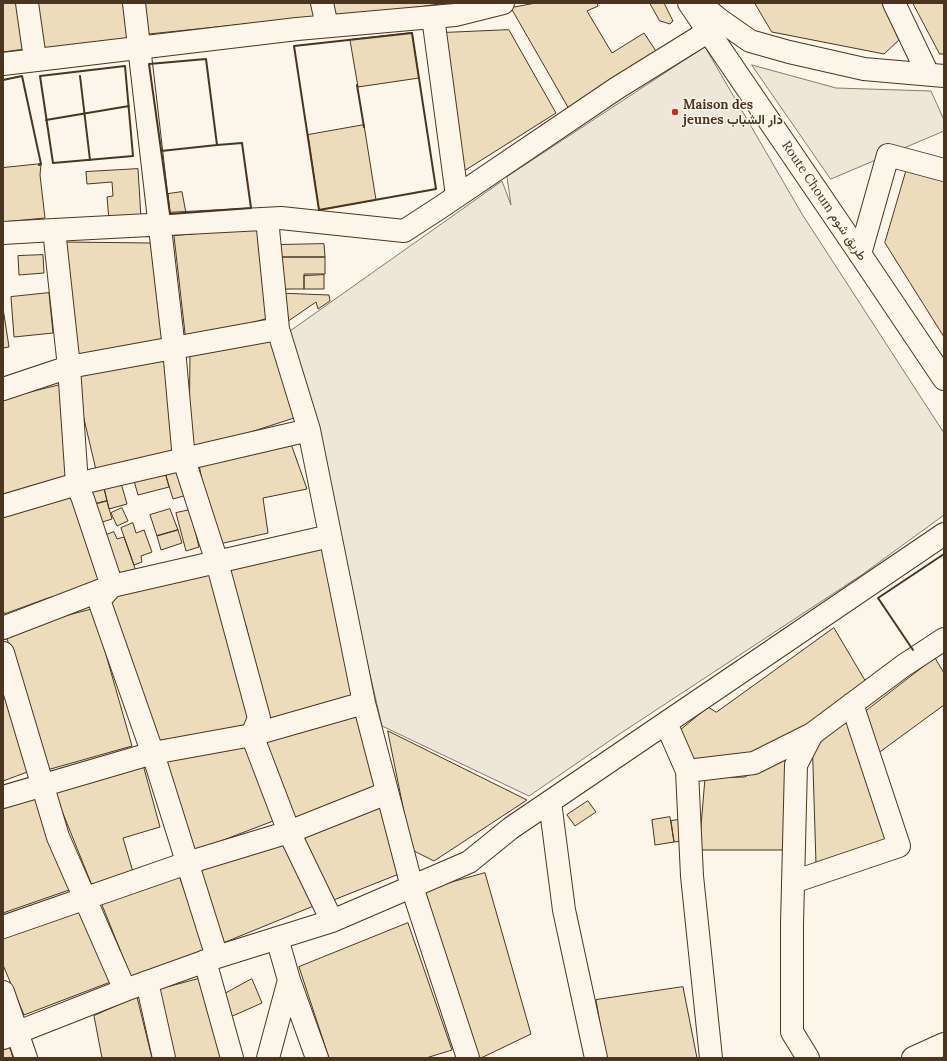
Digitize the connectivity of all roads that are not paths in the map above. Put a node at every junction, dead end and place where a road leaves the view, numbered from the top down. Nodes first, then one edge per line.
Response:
1 (27, 3) edge
2 (134, 3) edge
3 (322, 3) edge
4 (503, 3) edge
5 (689, 3) edge
6 (699, 3) edge
7 (894, 3) edge
8 (433, 17) junction
9 (327, 26) junction
10 (709, 31) junction
11 (140, 47) junction
12 (35, 59) junction
13 (3, 64) edge
14 (936, 75) edge
15 (944, 170) edge
16 (457, 196) junction
17 (267, 219) junction
18 (160, 225) junction
19 (54, 230) junction
20 (3, 232) edge
21 (860, 254) junction
22 (278, 329) junction
23 (174, 349) junction
24 (69, 367) junction
25 (941, 368) edge
26 (3, 389) edge
27 (309, 430) junction
28 (184, 460) junction
29 (77, 484) junction
30 (3, 506) edge
31 (944, 534) edge
32 (330, 536) junction
33 (217, 562) junction
34 (112, 586) junction
35 (3, 628) edge
36 (942, 644) edge
37 (3, 653) edge
38 (364, 703) junction
39 (852, 704) junction
40 (666, 723) junction
41 (252, 734) junction
42 (812, 734) junction
43 (152, 753) junction
44 (687, 771) junction
45 (42, 785) junction
46 (387, 793) junction
47 (3, 797) edge
48 (550, 802) junction
49 (289, 832) junction
50 (187, 863) junction
51 (793, 882) junction
52 (412, 887) junction
53 (85, 899) junction
54 (332, 921) junction
55 (3, 927) edge
56 (277, 938) junction
57 (211, 959) junction
58 (289, 980) junction
59 (147, 982) junction
60 (125, 990) junction
61 (3, 992) edge
62 (10, 1035) edge
63 (944, 1044) edge
64 (26, 1058) edge
65 (164, 1058) edge
66 (232, 1058) edge
67 (268, 1058) edge
68 (317, 1058) edge
69 (468, 1058) edge
70 (596, 1058) edge
71 (711, 1058) edge
72 (808, 1058) edge
73 (913, 1058) edge

1 - 12 main road
2 - 11 main road
3 - 9 main road
4 - 8 main road
5 - 10 main road, Route Choum طريق شوم
6 - 14 main road
7 - 14 main road
8 - 9 main road
8 - 16 main road
9 - 11 main road
10 - 16 main road
10 - 21 main road, Route Choum طريق شوم
11 - 12 main road
11 - 18 main road
12 - 13 main road
15 - 21 main road
16 - 17 main road
17 - 18 main road
17 - 22 main road
18 - 19 main road
18 - 23 main road
19 - 20 main road
19 - 24 main road
21 - 25 main road, Route Choum طريق شوم
22 - 23 main road
22 - 27 main road
23 - 24 main road
23 - 28 main road
24 - 26 main road
24 - 29 main road
27 - 28 main road
27 - 32 main road
28 - 29 main road
28 - 33 main road
29 - 30 main road
29 - 34 main road
31 - 40 main road
32 - 33 main road
32 - 38 main road
33 - 34 main road
33 - 41 main road
34 - 35 main road
34 - 43 main road
36 - 39 main road
37 - 45 main road
38 - 41 main road
38 - 46 main road
39 - 42 main road
39 - 51 main road
40 - 44 main road
40 - 48 main road
41 - 43 main road
41 - 49 main road
42 - 44 main road
42 - 51 main road
43 - 45 main road
43 - 50 main road
44 - 71 main road
45 - 47 main road
45 - 53 main road
46 - 49 main road
46 - 52 main road
48 - 52 main road
48 - 70 main road
49 - 50 main road
49 - 54 main road
50 - 53 main road
50 - 57 main road
51 - 72 main road
52 - 54 main road
52 - 69 main road
53 - 55 main road
53 - 60 main road
54 - 56 main road
56 - 57 main road
56 - 58 main road
57 - 59 main road
57 - 66 main road
58 - 67 main road
58 - 68 main road
59 - 60 main road
59 - 65 main road
60 - 62 main road
61 - 62 main road
62 - 64 main road
63 - 73 main road

